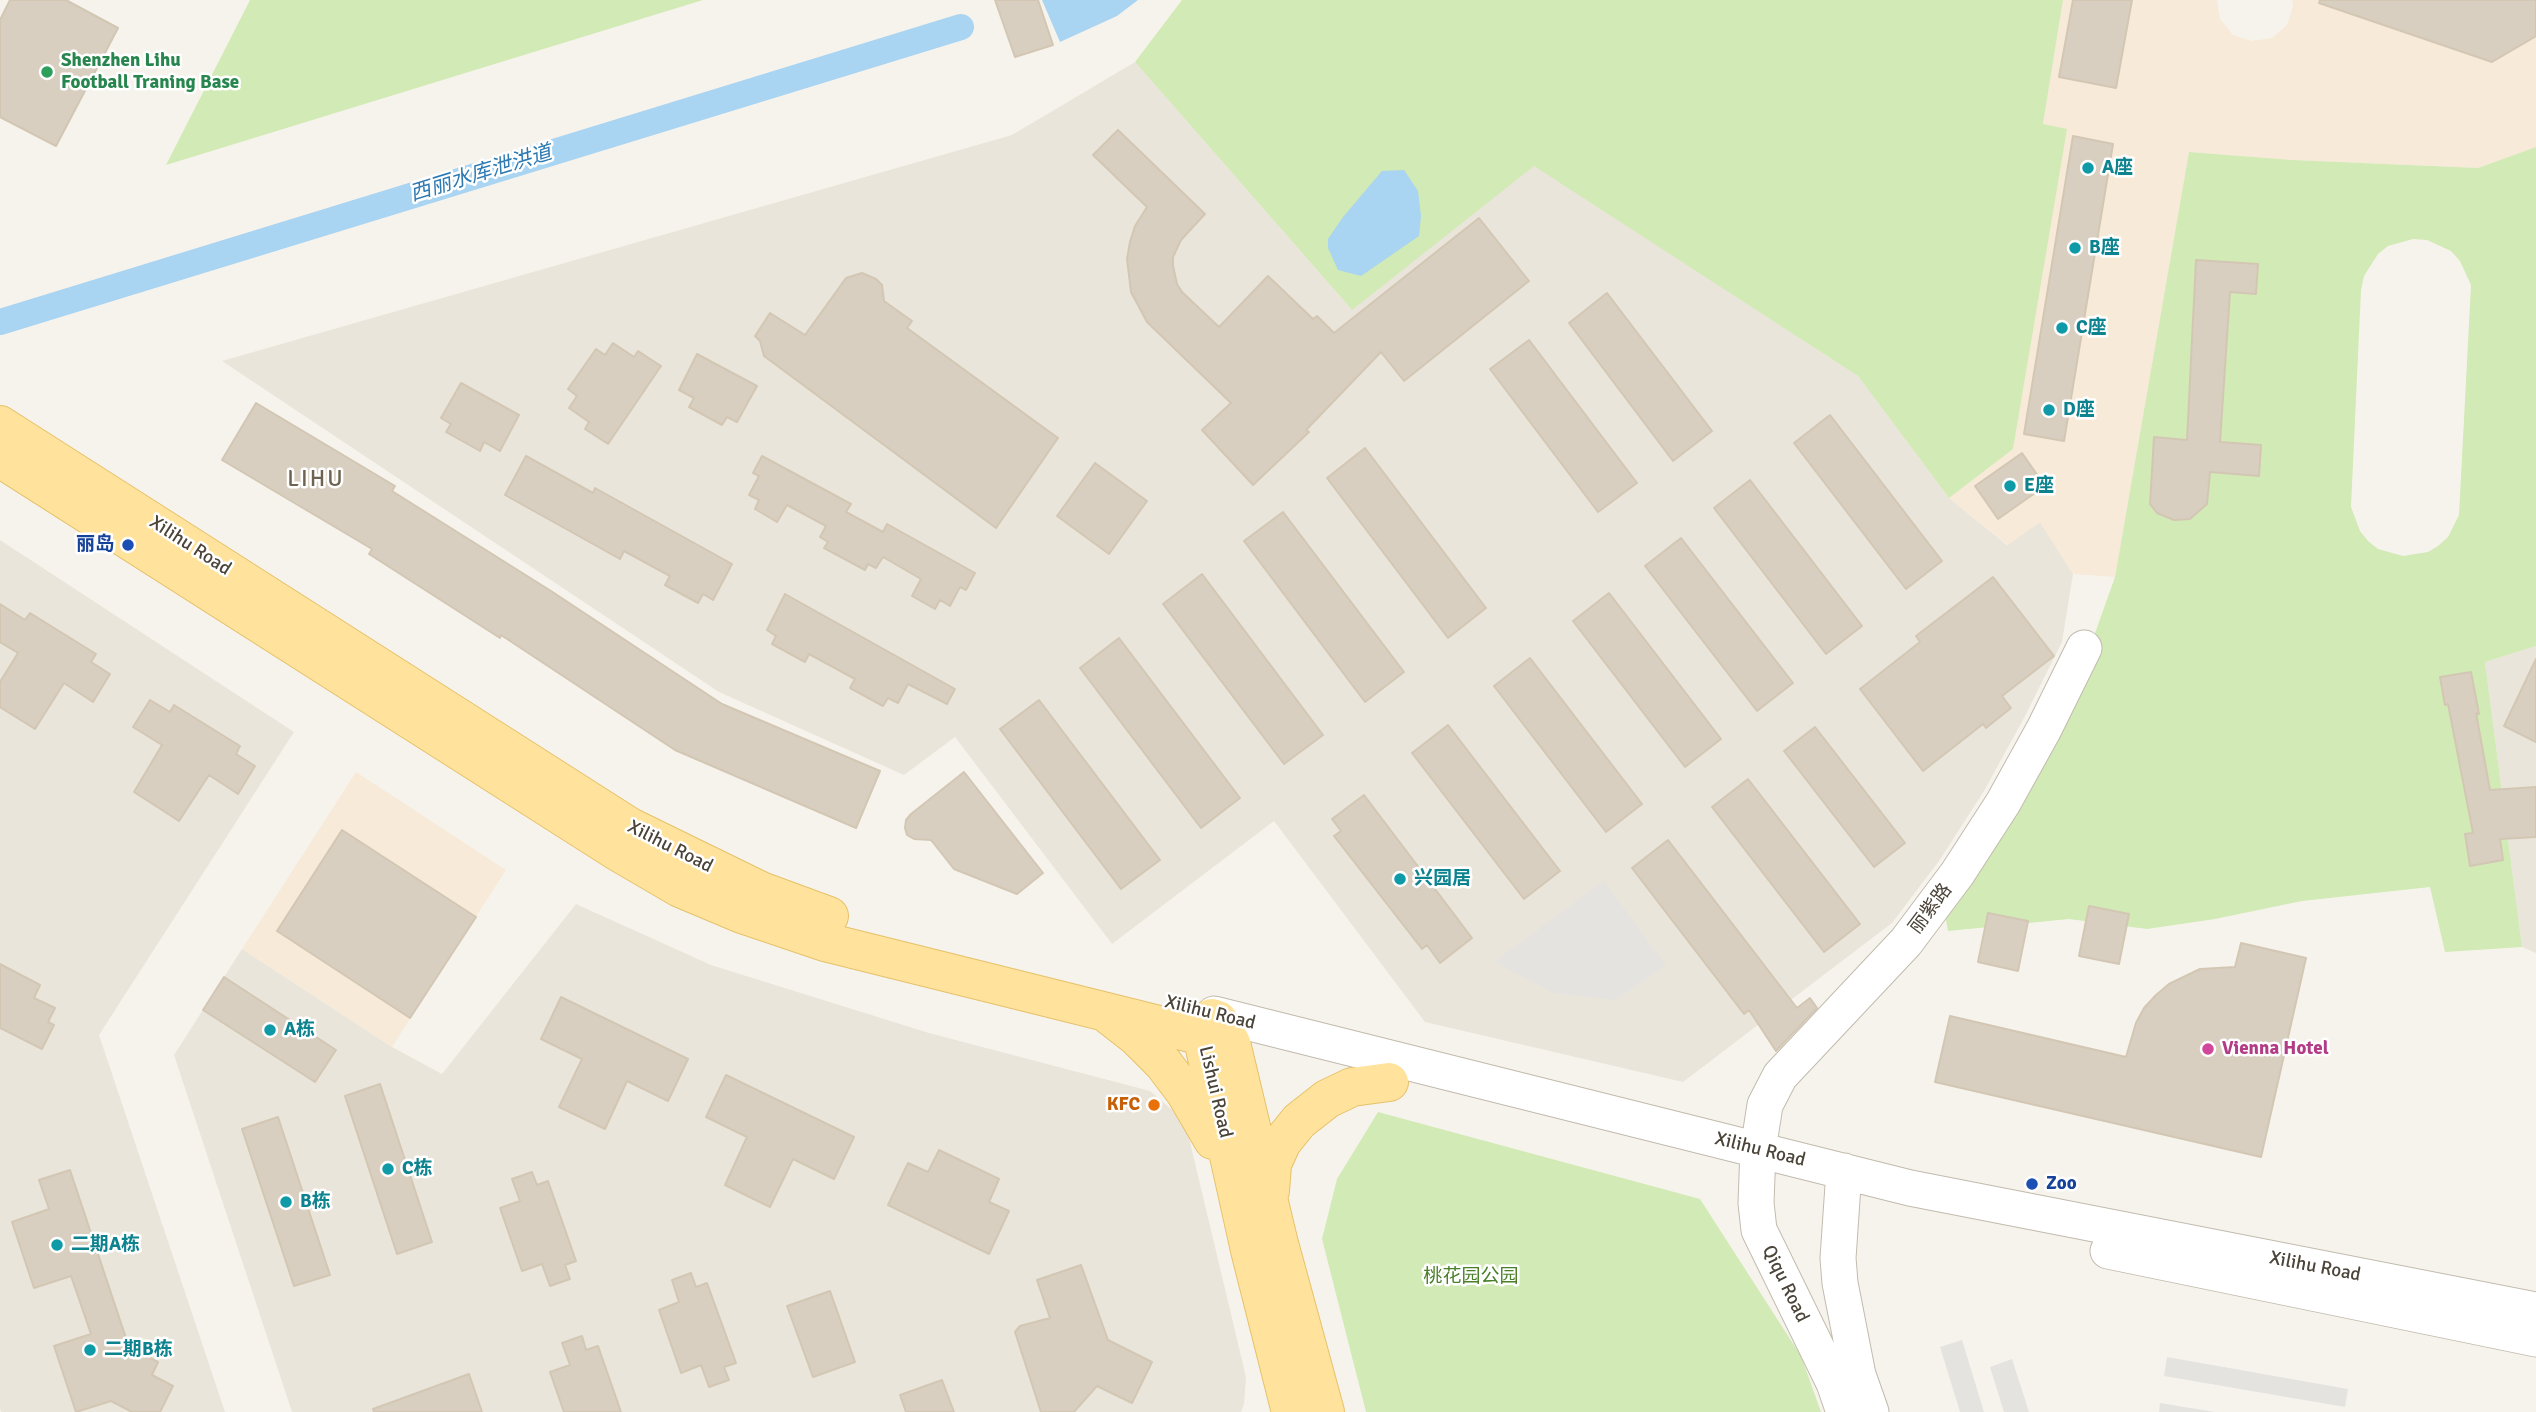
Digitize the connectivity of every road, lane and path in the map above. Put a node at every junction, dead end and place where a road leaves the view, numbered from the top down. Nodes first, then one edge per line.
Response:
1 (0, 425) edge
2 (0, 458) edge
3 (2084, 648) dead end
4 (1102, 1010) junction
5 (1216, 1031) junction
6 (1388, 1082) junction
7 (1758, 1161) junction
8 (1842, 1183) junction
9 (1253, 1197) junction
10 (2536, 1310) edge
11 (2536, 1339) edge
12 (1845, 1390) edge
13 (1291, 1412) edge
14 (1325, 1412) edge
15 (1871, 1412) edge

1 - 5 main road, Xilihu Road
2 - 4 main road, Xilihu Road
3 - 7 street, 丽紫路
4 - 5 main road, Xilihu Road
4 - 9 main road
5 - 6 street, Xilihu Road
5 - 7 street, Xilihu Road
5 - 9 main road, Lishui Road
6 - 7 street, Xilihu Road
6 - 9 main road
7 - 8 street, Xilihu Road
7 - 12 street, Qiqu Road
8 - 10 street, Xilihu Road
8 - 11 street, Xilihu Road
8 - 12 street, Qiqu Road
9 - 13 main road, Lishui Road
9 - 14 main road, Lishui Road
12 - 15 street, Qiqu Road

